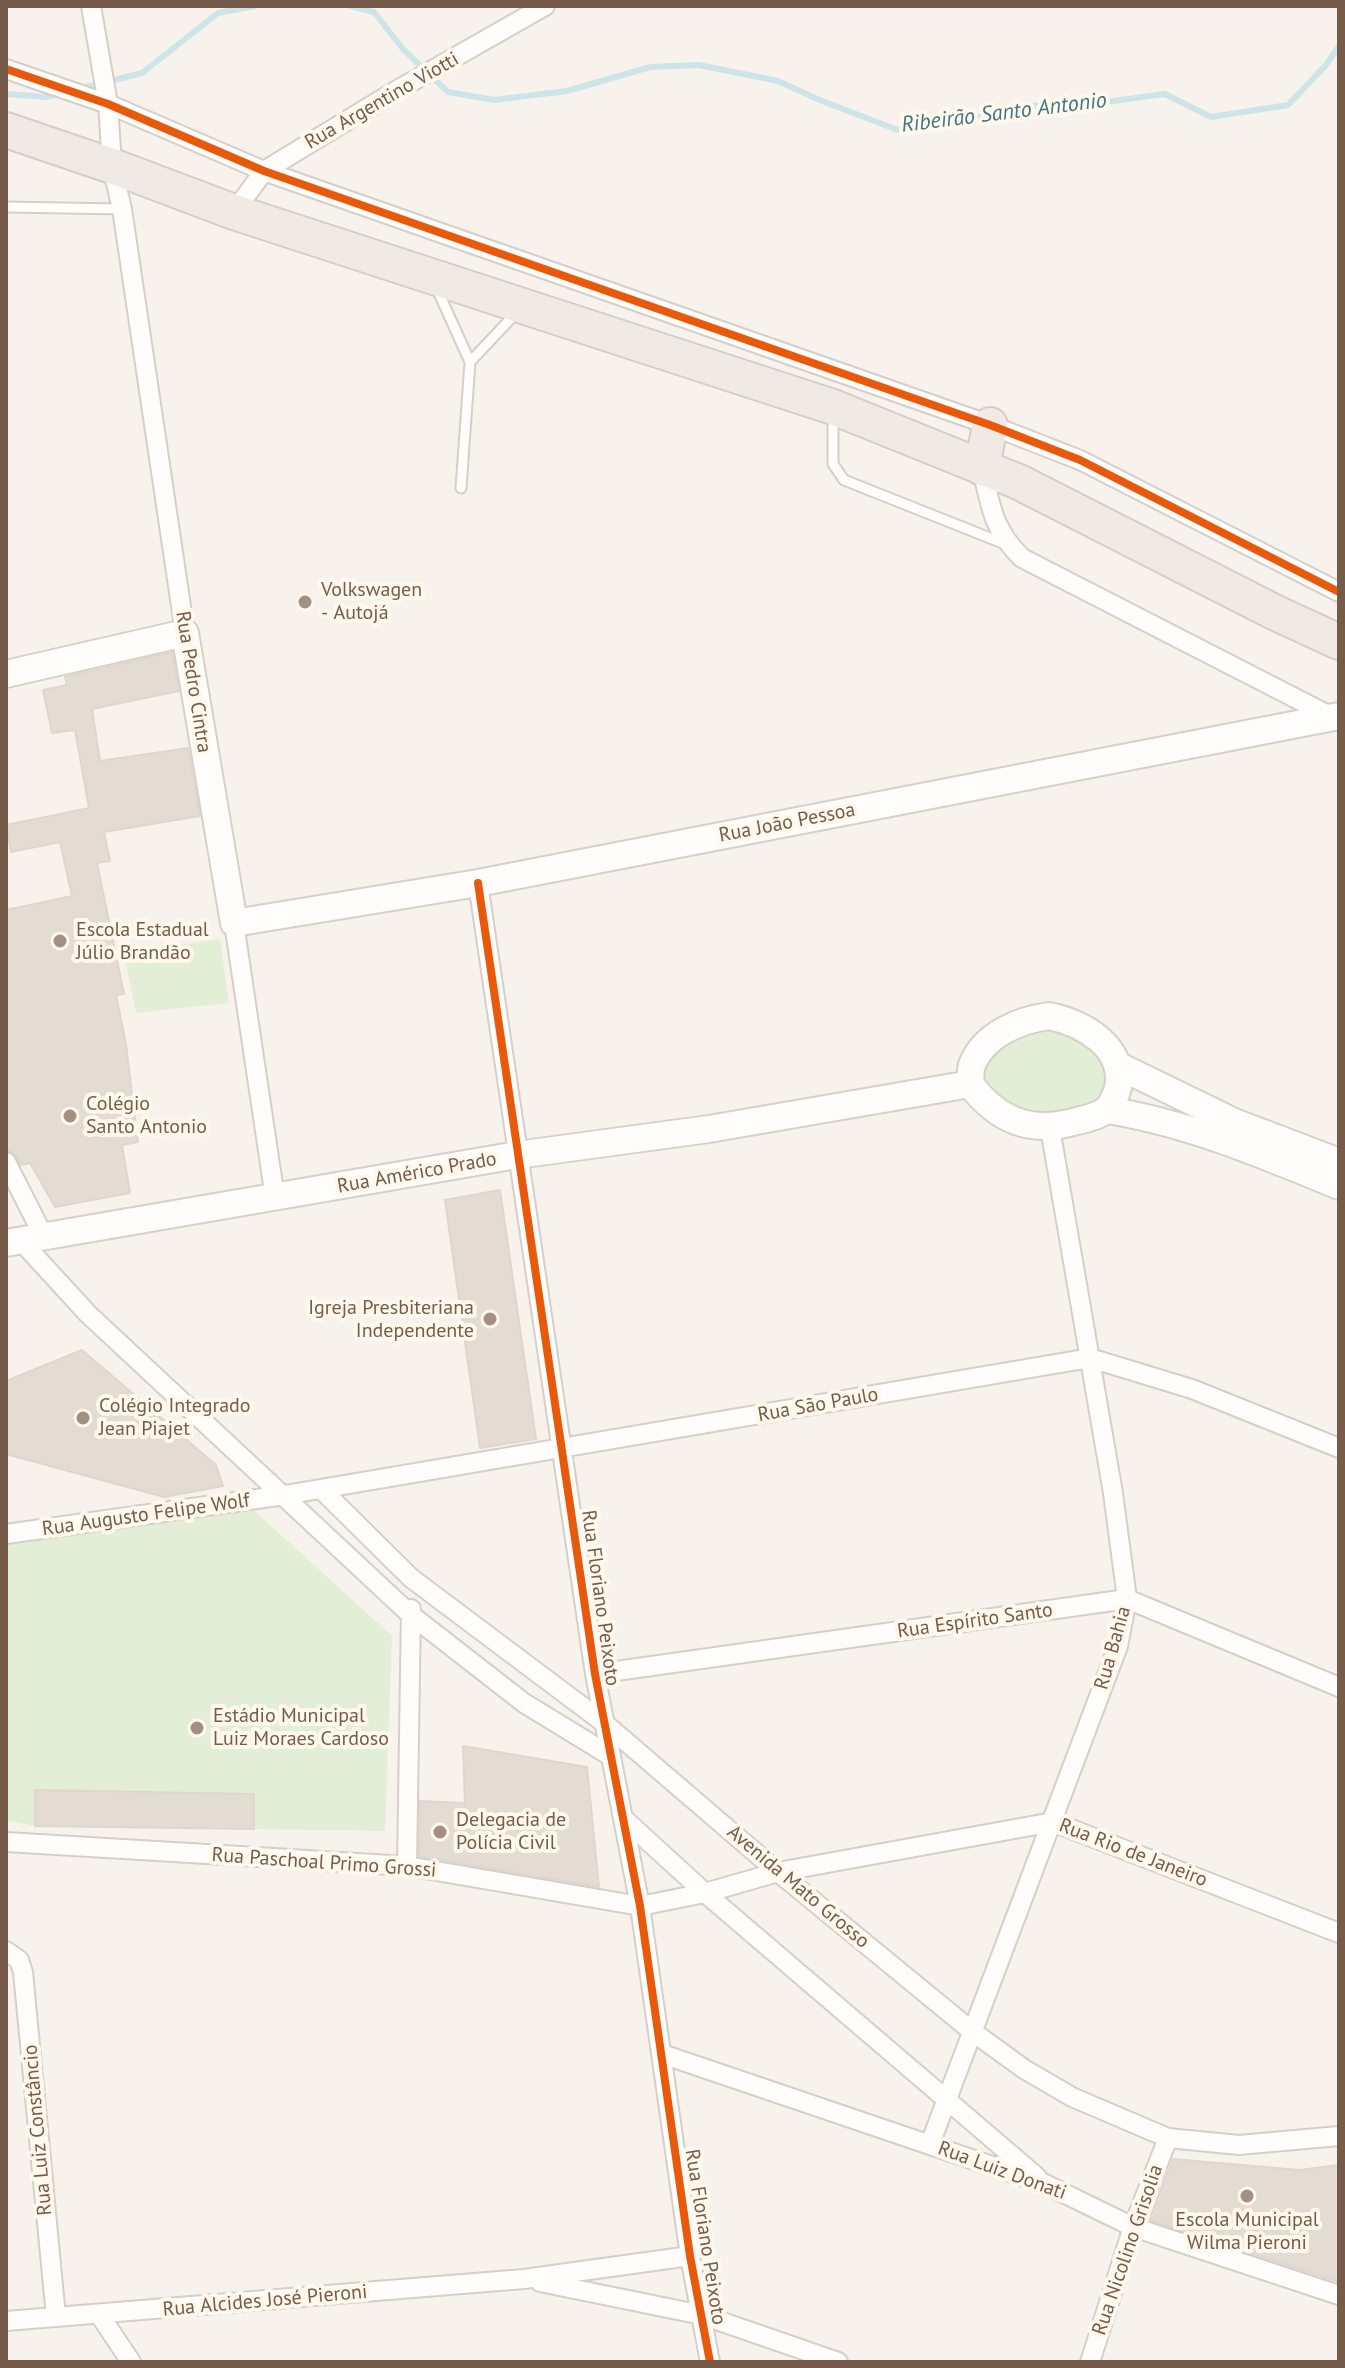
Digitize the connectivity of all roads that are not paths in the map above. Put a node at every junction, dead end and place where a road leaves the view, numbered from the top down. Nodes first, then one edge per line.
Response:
1 (91, 6) edge
2 (545, 6) edge
3 (6, 69) edge
4 (108, 104) junction
5 (6, 130) edge
6 (112, 166) junction
7 (264, 171) junction
8 (6, 207) edge
9 (122, 209) junction
10 (234, 212) junction
11 (432, 278) junction
12 (522, 307) junction
13 (470, 362) junction
14 (833, 407) junction
15 (990, 425) junction
16 (982, 468) junction
17 (461, 488) dead end
18 (1008, 545) junction
19 (1339, 592) edge
20 (185, 633) junction
21 (1339, 642) edge
22 (6, 674) edge
23 (1335, 716) edge
24 (478, 883) junction
25 (234, 923) junction
26 (1117, 1065) junction
27 (970, 1084) junction
28 (1107, 1110) junction
29 (1050, 1128) junction
30 (517, 1155) junction
31 (6, 1162) edge
32 (1339, 1162) edge
33 (1339, 1186) edge
34 (275, 1198) junction
35 (19, 1236) edge
36 (1090, 1358) junction
37 (1339, 1448) edge
38 (563, 1449) junction
39 (321, 1489) junction
40 (285, 1495) junction
41 (6, 1534) edge
42 (411, 1578) junction
43 (1127, 1599) junction
44 (411, 1615) junction
45 (595, 1674) junction
46 (1339, 1687) edge
47 (603, 1722) junction
48 (609, 1755) junction
49 (624, 1819) junction
50 (1053, 1822) junction
51 (6, 1842) edge
52 (407, 1866) junction
53 (778, 1872) junction
54 (705, 1893) junction
55 (640, 1906) junction
56 (1339, 1933) edge
57 (6, 1951) edge
58 (973, 2032) junction
59 (662, 2054) junction
60 (947, 2097) junction
61 (1339, 2136) edge
62 (1168, 2138) junction
63 (930, 2144) junction
64 (1045, 2184) junction
65 (1133, 2227) junction
66 (690, 2256) junction
67 (524, 2279) junction
68 (1339, 2295) edge
69 (99, 2314) junction
70 (702, 2315) junction
71 (56, 2317) junction
72 (6, 2321) edge
73 (131, 2362) edge
74 (710, 2362) edge
75 (838, 2362) edge
76 (1090, 2362) edge

1 - 4 street, Rua Pedro Cintra
2 - 7 street, Rua Argentino Viotti
3 - 4 street
4 - 6 street, Rua Pedro Cintra
4 - 7 street
5 - 6 highway
6 - 9 street, Rua Pedro Cintra
6 - 10 highway
7 - 10 street, Rua Argentino Viotti
7 - 15 street
8 - 9 lane
9 - 20 street, Rua Pedro Cintra
10 - 11 highway
11 - 12 highway
11 - 13 lane
12 - 13 lane
12 - 14 highway
13 - 17 lane
14 - 16 highway
14 - 18 lane
15 - 16 highway
15 - 19 street
16 - 18 street
16 - 21 highway
18 - 23 street
20 - 22 street
20 - 25 street, Rua Pedro Cintra
23 - 24 street, Rua João Pessoa
24 - 25 street, Rua João Pessoa
24 - 30 street, Rua Floriano Peixoto
25 - 34 street, Rua Pedro Cintra
26 - 27 street
26 - 28 street
26 - 32 street
27 - 29 street
27 - 30 street, Rua Américo Prado
28 - 29 street
28 - 33 street
29 - 36 street, Rua Bahia
30 - 34 street, Rua Américo Prado
30 - 38 street, Rua Floriano Peixoto
31 - 35 street
34 - 35 street, Rua Américo Prado
35 - 40 street
36 - 37 street, Rua São Paulo
36 - 38 street, Rua São Paulo
36 - 43 street, Rua Bahia
38 - 39 street, Rua São Paulo
38 - 45 street, Rua Floriano Peixoto
39 - 40 street, Rua São Paulo
39 - 42 street, Avenida Mato Grosso
40 - 41 street, Rua Augusto Felipe Wolf
40 - 44 street
42 - 44 street
42 - 47 street, Avenida Mato Grosso
43 - 45 street, Rua Espírito Santo
43 - 46 street
43 - 50 street, Rua Bahia
44 - 48 street
44 - 52 street
45 - 47 street, Rua Floriano Peixoto
47 - 48 street, Rua Floriano Peixoto
47 - 53 street, Avenida Mato Grosso
48 - 49 street, Rua Floriano Peixoto
49 - 54 street
49 - 55 street, Rua Floriano Peixoto
50 - 53 street, Rua Rio de Janeiro
50 - 56 street, Rua Rio de Janeiro
50 - 58 street, Rua Bahia
51 - 52 street, Rua Paschoal Primo Grossi
52 - 55 street, Rua Paschoal Primo Grossi
53 - 54 street, Rua Rio de Janeiro
53 - 58 street, Avenida Mato Grosso
54 - 55 street, Rua Rio de Janeiro
54 - 60 street
55 - 59 street, Rua Floriano Peixoto
57 - 71 street, Rua Luiz Constâncio
58 - 60 street, Rua Bahia
58 - 62 street, Avenida Mato Grosso
59 - 63 street, Rua Luiz Donati
59 - 66 street, Rua Floriano Peixoto
60 - 63 street, Rua Bahia
60 - 64 street
61 - 62 street, Avenida Mato Grosso
62 - 65 street, Rua Nicolino Grisolia
63 - 64 street, Rua Luiz Donati
64 - 65 street, Rua Luiz Donati
65 - 68 street, Rua Luiz Donati
65 - 76 street, Rua Nicolino Grisolia
66 - 67 street, Rua Alcides José Pieroni
66 - 70 street, Rua Floriano Peixoto
67 - 69 street, Rua Alcides José Pieroni
67 - 70 street, Rua Alcides José Pieroni
69 - 71 street, Rua Alcides José Pieroni
69 - 73 street
70 - 74 street, Rua Floriano Peixoto
70 - 75 street, Rua Alcides José Pieroni
71 - 72 street, Rua Alcides José Pieroni

